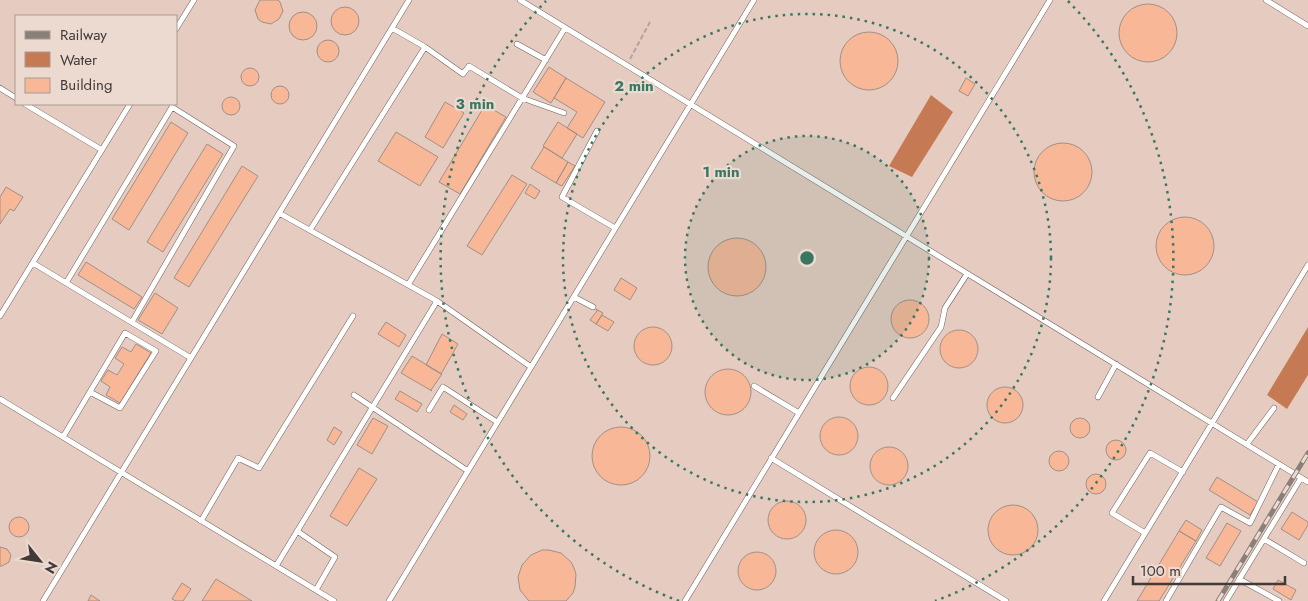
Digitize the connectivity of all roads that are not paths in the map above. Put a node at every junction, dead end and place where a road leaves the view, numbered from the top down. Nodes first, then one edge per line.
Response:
1 (194, 0) edge
2 (409, 0) edge
3 (520, 0) edge
4 (754, 0) edge
5 (1050, 0) edge
6 (1266, 0) edge
7 (178, 26) edge
8 (1308, 26) edge
9 (392, 28) junction
10 (565, 28) junction
11 (517, 44) dead end
12 (425, 47) junction
13 (546, 60) junction
14 (0, 88) edge
15 (15, 97) edge
16 (522, 98) junction
17 (691, 104) junction
18 (28, 105) edge
19 (129, 105) edge
20 (564, 113) dead end
21 (597, 131) dead end
22 (102, 150) junction
23 (279, 213) junction
24 (616, 228) junction
25 (310, 230) junction
26 (906, 237) junction
27 (33, 263) junction
28 (1308, 265) edge
29 (967, 274) junction
30 (66, 283) junction
31 (408, 285) junction
32 (574, 297) junction
33 (438, 301) junction
34 (593, 307) dead end
35 (0, 316) edge
36 (353, 316) dead end
37 (132, 322) junction
38 (191, 358) junction
39 (1116, 364) junction
40 (531, 367) junction
41 (754, 386) dead end
42 (90, 392) junction
43 (354, 395) dead end
44 (1098, 397) dead end
45 (893, 398) dead end
46 (0, 399) edge
47 (372, 408) junction
48 (1274, 408) dead end
49 (429, 410) dead end
50 (799, 413) junction
51 (497, 422) junction
52 (1212, 423) junction
53 (63, 437) junction
54 (1247, 444) junction
55 (771, 458) junction
56 (1279, 464) junction
57 (468, 471) junction
58 (1182, 472) junction
59 (122, 473) junction
60 (1301, 478) junction
61 (1308, 482) edge
62 (201, 521) junction
63 (297, 531) junction
64 (1145, 533) junction
65 (1264, 539) junction
66 (1304, 563) dead end
67 (276, 566) junction
68 (1239, 579) junction
69 (316, 590) junction
70 (43, 601) edge
71 (334, 601) edge
72 (389, 601) edge
73 (685, 601) edge
74 (1006, 601) edge
75 (1104, 601) edge
76 (1166, 601) edge
77 (1226, 601) edge
78 (1279, 601) edge

1 - 7 lane
2 - 9 lane
3 - 10 lane
4 - 17 lane
5 - 26 lane
6 - 8 lane
9 - 12 lane
9 - 23 lane
10 - 13 lane
10 - 17 lane
11 - 13 lane
12 - 16 lane
12 - 25 lane
13 - 16 lane
14 - 15 lane
16 - 20 lane
16 - 31 lane
17 - 24 lane
17 - 26 lane
18 - 22 lane
19 - 22 lane
21 - 24 lane
22 - 27 lane
23 - 25 lane
23 - 38 lane
24 - 32 lane
25 - 31 lane
26 - 29 lane
26 - 50 lane
27 - 30 lane
27 - 35 lane
28 - 52 lane
29 - 39 lane
29 - 45 lane
30 - 37 lane
30 - 37 lane
31 - 33 lane
32 - 34 lane
32 - 40 lane
33 - 40 lane
33 - 47 lane
36 - 62 lane
37 - 38 lane
38 - 59 lane
39 - 44 lane
39 - 52 lane
40 - 51 lane
41 - 50 lane
42 - 42 lane
42 - 53 lane
43 - 47 lane
46 - 53 lane
47 - 57 lane
47 - 63 lane
48 - 54 lane
49 - 51 lane
50 - 55 lane
51 - 57 lane
52 - 54 lane
52 - 58 lane
53 - 59 lane
54 - 56 lane
55 - 73 lane
55 - 74 lane
56 - 60 lane
56 - 76 lane
57 - 72 lane
58 - 64 lane
58 - 64 lane
59 - 62 lane
59 - 70 lane
60 - 61 lane
60 - 65 lane
62 - 67 lane
63 - 67 lane
63 - 69 lane
64 - 75 lane
65 - 66 lane
65 - 68 lane
67 - 69 lane
68 - 77 lane
68 - 78 lane
69 - 71 lane

